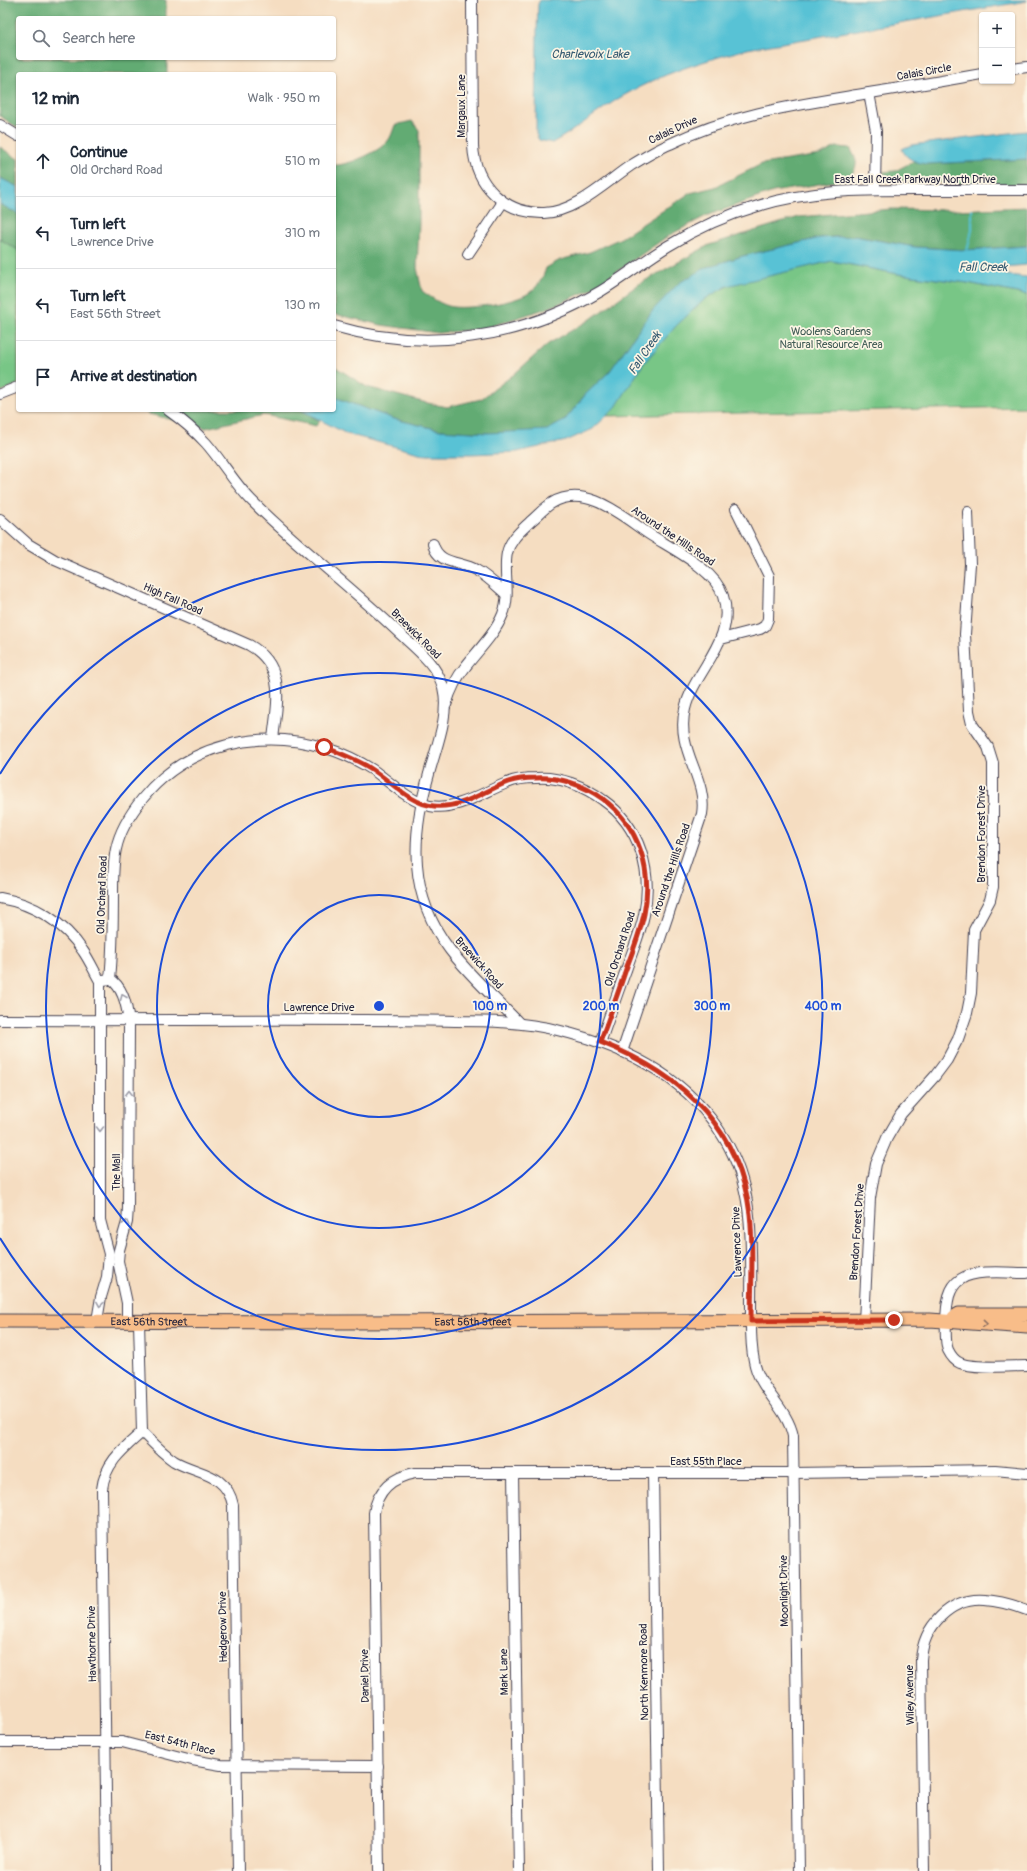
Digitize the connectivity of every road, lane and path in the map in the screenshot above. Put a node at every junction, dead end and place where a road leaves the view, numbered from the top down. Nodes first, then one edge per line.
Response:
1 (472, 0) edge
2 (1027, 67) edge
3 (1015, 69) edge
4 (979, 75) edge
5 (869, 93) junction
6 (0, 125) edge
7 (16, 135) edge
8 (875, 190) junction
9 (1027, 190) edge
10 (503, 202) junction
11 (468, 254) dead end
12 (336, 327) edge
13 (16, 388) edge
14 (0, 394) edge
15 (170, 412) edge
16 (736, 509) dead end
17 (968, 512) dead end
18 (0, 519) edge
19 (433, 544) dead end
20 (506, 594) junction
21 (720, 639) junction
22 (446, 705) junction
23 (273, 739) junction
24 (420, 802) junction
25 (0, 898) edge
26 (110, 979) junction
27 (100, 981) junction
28 (0, 1020) edge
29 (100, 1020) junction
30 (128, 1020) junction
31 (519, 1023) junction
32 (600, 1042) junction
33 (622, 1052) junction
34 (114, 1258) junction
35 (1027, 1273) edge
36 (107, 1277) junction
37 (120, 1278) junction
38 (1027, 1314) edge
39 (947, 1320) junction
40 (0, 1321) edge
41 (97, 1321) junction
42 (133, 1321) junction
43 (751, 1321) junction
44 (864, 1322) junction
45 (1027, 1327) edge
46 (1027, 1366) edge
47 (142, 1432) junction
48 (513, 1473) junction
49 (653, 1473) junction
50 (794, 1473) junction
51 (1027, 1473) edge
52 (388, 1485) joint
53 (1027, 1610) edge
54 (0, 1742) edge
55 (106, 1742) junction
56 (237, 1765) junction
57 (378, 1766) junction
58 (107, 1871) edge
59 (238, 1871) edge
60 (379, 1871) edge
61 (519, 1871) edge
62 (659, 1871) edge
63 (799, 1871) edge
64 (924, 1871) edge

1 - 10 street, Margaux Lane
2 - 3 street
4 - 5 street, Calais Circle
5 - 8 street
5 - 10 street, Calais Drive
6 - 7 street
8 - 9 street, East Fall Creek Parkway North Drive
8 - 12 street, East Fall Creek Parkway North Drive
10 - 11 street
13 - 14 street
15 - 22 street, Braewick Road
16 - 21 street
17 - 44 street, Brendon Forest Drive
18 - 23 street, High Fall Road
19 - 20 street
20 - 21 street, Around the Hills Road
20 - 22 street, Around the Hills Road
21 - 33 street, Around the Hills Road
22 - 24 street, Braewick Road
23 - 24 street, Old Orchard Road
23 - 26 street, Old Orchard Road
24 - 31 street, Braewick Road
24 - 32 street, Old Orchard Road
25 - 27 street
26 - 27 street
30 -> 26 street
27 - 29 street, The Mall
28 - 29 street, Lawrence Drive
29 - 30 street, Lawrence Drive
29 -> 34 street, The Mall
30 - 31 street, Lawrence Drive
34 -> 30 street, The Mall
31 - 32 street, Lawrence Drive
32 - 33 street, Lawrence Drive
33 - 43 street, Lawrence Drive
34 - 36 street, The Mall
34 - 37 street, The Mall
35 - 39 street
36 - 37 street
36 -> 41 street, The Mall
37 - 42 street, The Mall
38 - 39 main road, East 56th Street
39 - 44 main road, East 56th Street
39 -> 45 main road, East 56th Street
39 - 46 street
40 - 41 main road, East 56th Street
41 - 42 main road, East 56th Street
42 - 43 main road, East 56th Street
42 - 47 street, The Mall
43 - 44 main road, East 56th Street
43 - 50 street, Moonlight Drive
47 - 55 street, Hawthorne Drive
47 - 56 street, Hedgerow Drive
48 - 49 street, East 55th Place
48 - 52 street, East 55th Place
48 - 61 street, Mark Lane
49 - 50 street, East 55th Place
49 - 62 street, North Kenmore Road
50 - 51 street, East 55th Place
50 - 63 street, Moonlight Drive
52 - 57 street, Daniel Drive
53 - 64 street, Wiley Avenue
54 - 55 street, East 54th Place
55 - 56 street, East 54th Place
55 - 58 street, Hawthorne Drive
56 - 57 street, East 54th Place
56 - 59 street, Hedgerow Drive
57 - 60 street, Daniel Drive

